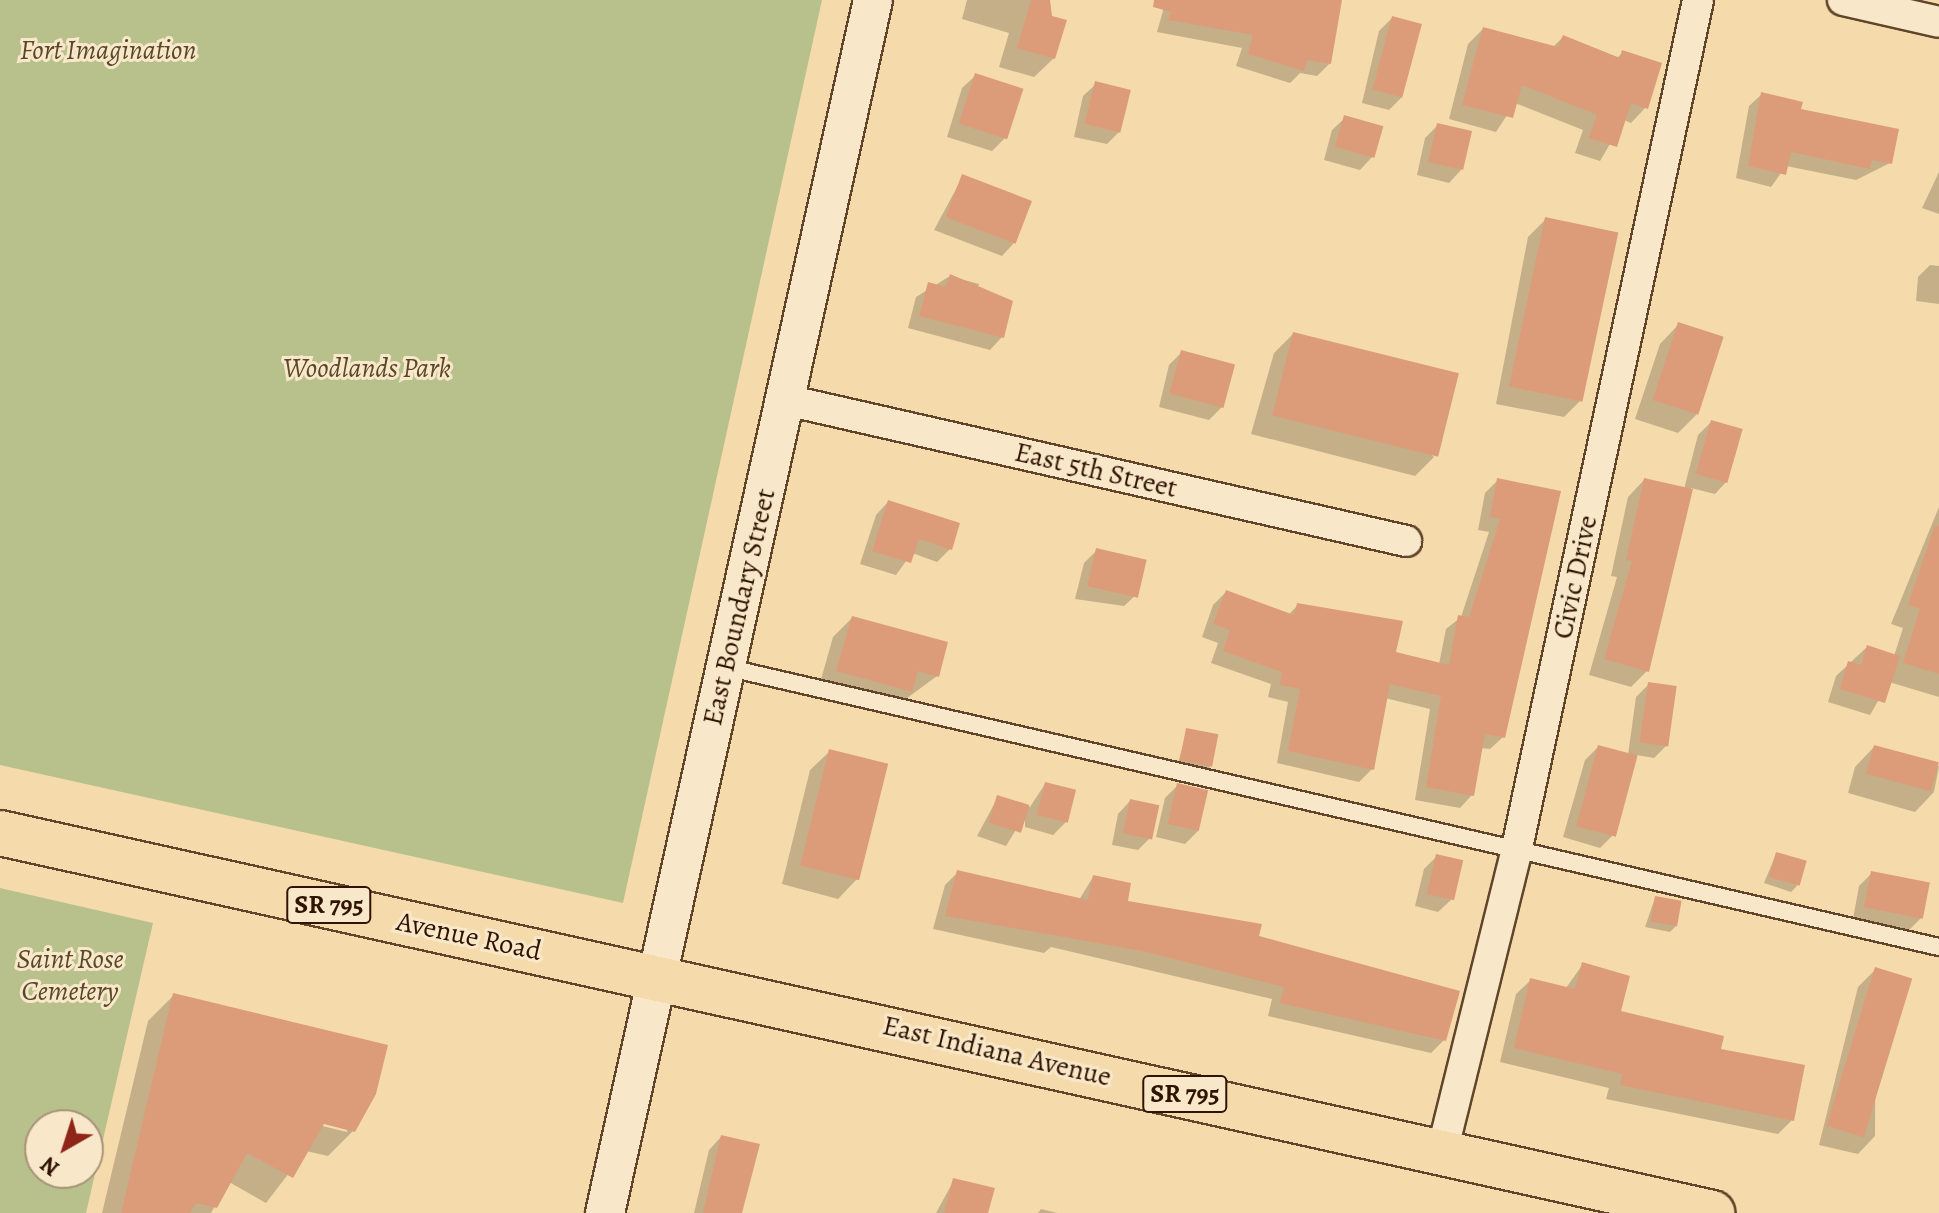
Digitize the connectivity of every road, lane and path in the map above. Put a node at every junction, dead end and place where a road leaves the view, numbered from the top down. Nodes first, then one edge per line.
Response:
1 (873, 0) edge
2 (1698, 0) edge
3 (1843, 0) edge
4 (1939, 22) edge
5 (786, 400) junction
6 (1406, 541) dead end
7 (725, 667) junction
8 (0, 833) edge
9 (1517, 848) junction
10 (1939, 947) edge
11 (657, 977) junction
12 (1442, 1152) junction
13 (605, 1213) edge
14 (1712, 1213) edge

1 - 5 street, East Boundary Street
2 - 9 street, Civic Drive
3 - 4 street
5 - 6 street, East 5th Street
5 - 7 street, East Boundary Street
7 - 9 lane
7 - 11 street, East Boundary Street
8 - 11 main road, Avenue Road / SR 795
9 - 10 lane
9 - 12 street, Civic Drive
11 - 12 main road, East Indiana Avenue / SR 795
11 - 13 street, East Boundary Street
12 - 14 main road, East Indiana Avenue / SR 795

